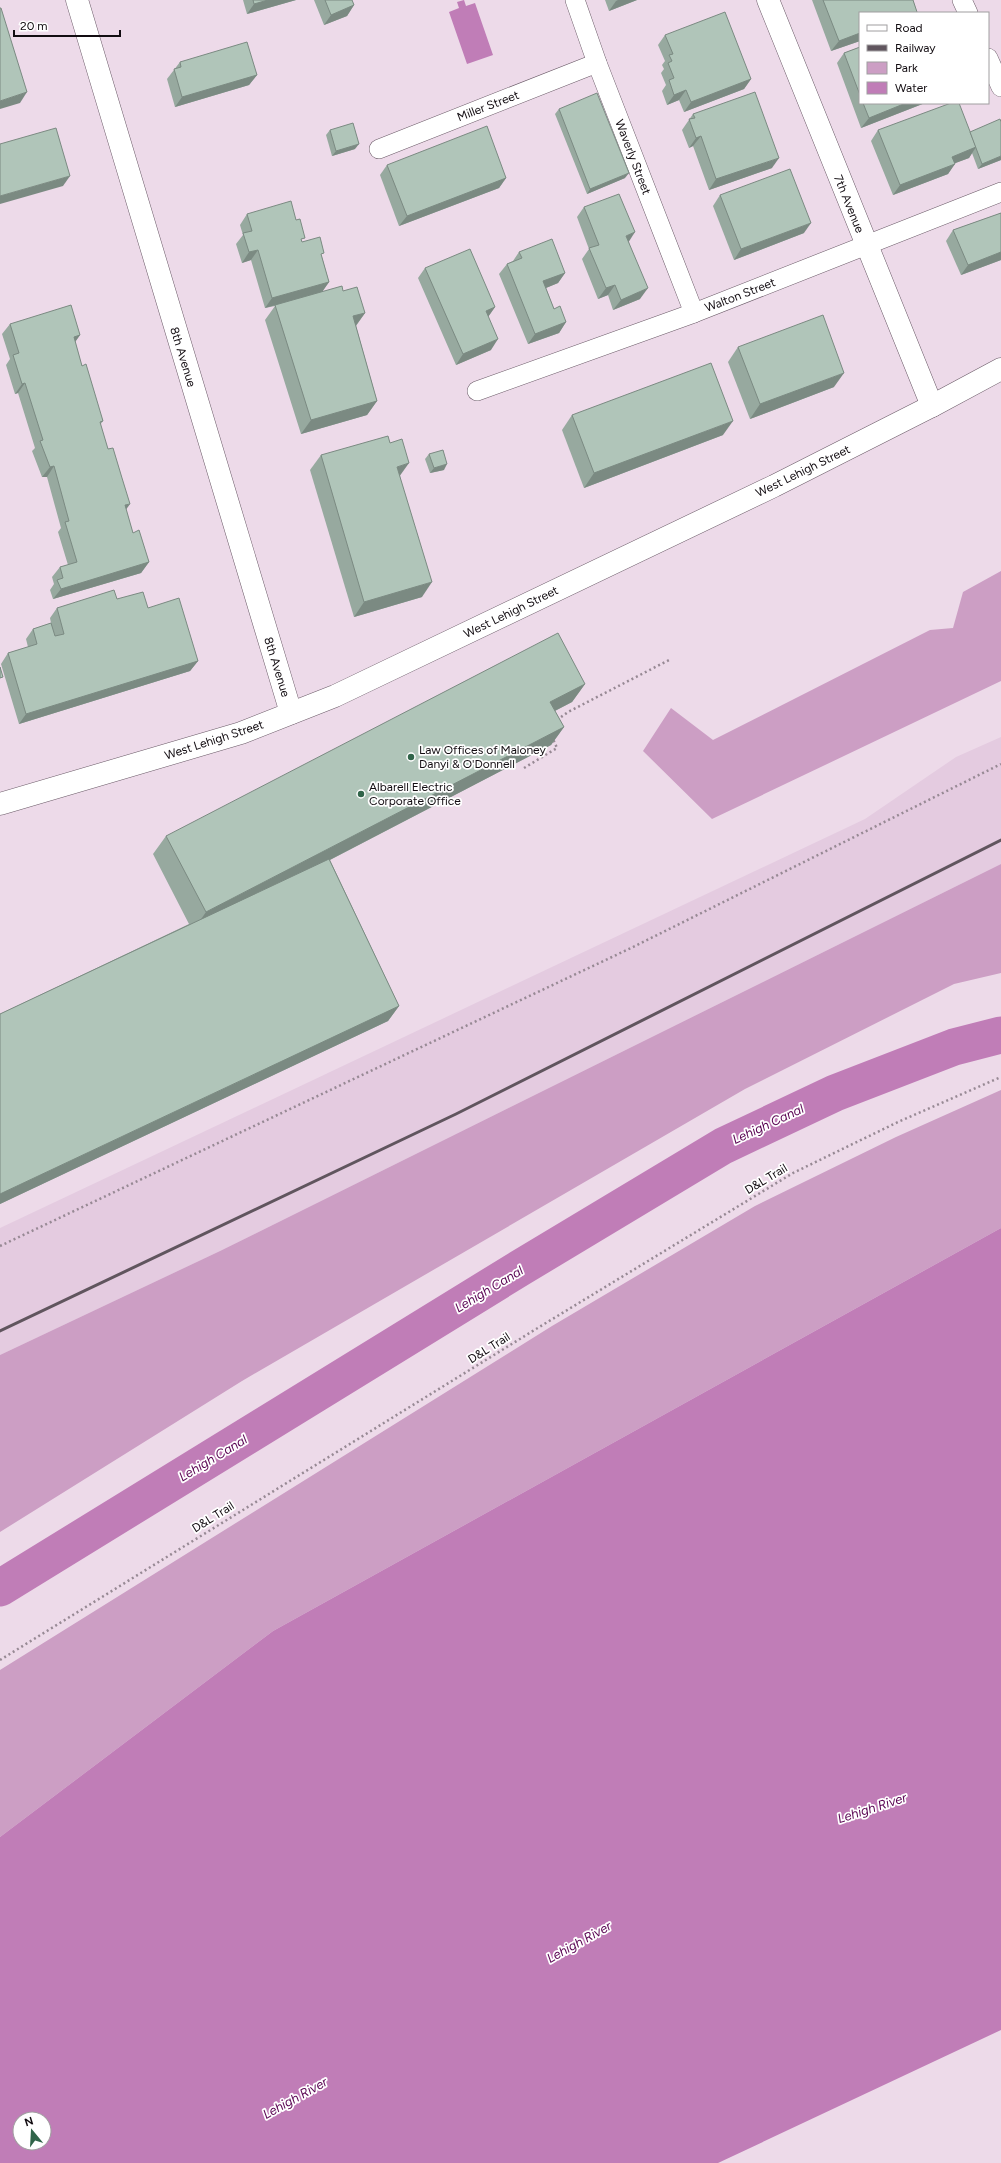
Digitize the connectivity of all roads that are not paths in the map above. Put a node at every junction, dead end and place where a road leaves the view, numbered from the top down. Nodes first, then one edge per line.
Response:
1 (77, 0) edge
2 (575, 0) edge
3 (768, 0) edge
4 (962, 0) edge
5 (968, 12) edge
6 (989, 60) edge
7 (597, 63) junction
8 (1001, 87) edge
9 (379, 149) dead end
10 (1001, 192) edge
11 (866, 247) junction
12 (694, 313) junction
13 (1001, 369) edge
14 (477, 391) dead end
15 (932, 406) junction
16 (291, 713) junction
17 (0, 804) edge

1 - 16 street, 8th Avenue
2 - 7 lane, Waverly Street
3 - 11 street, 7th Avenue
4 - 5 lane
6 - 8 lane
7 - 9 lane, Miller Street
7 - 12 lane, Waverly Street
10 - 11 lane, Walton Street
11 - 12 lane, Walton Street
11 - 15 street, 7th Avenue
12 - 14 lane, Walton Street
13 - 15 street, West Lehigh Street
15 - 16 street, West Lehigh Street
16 - 17 street, West Lehigh Street

